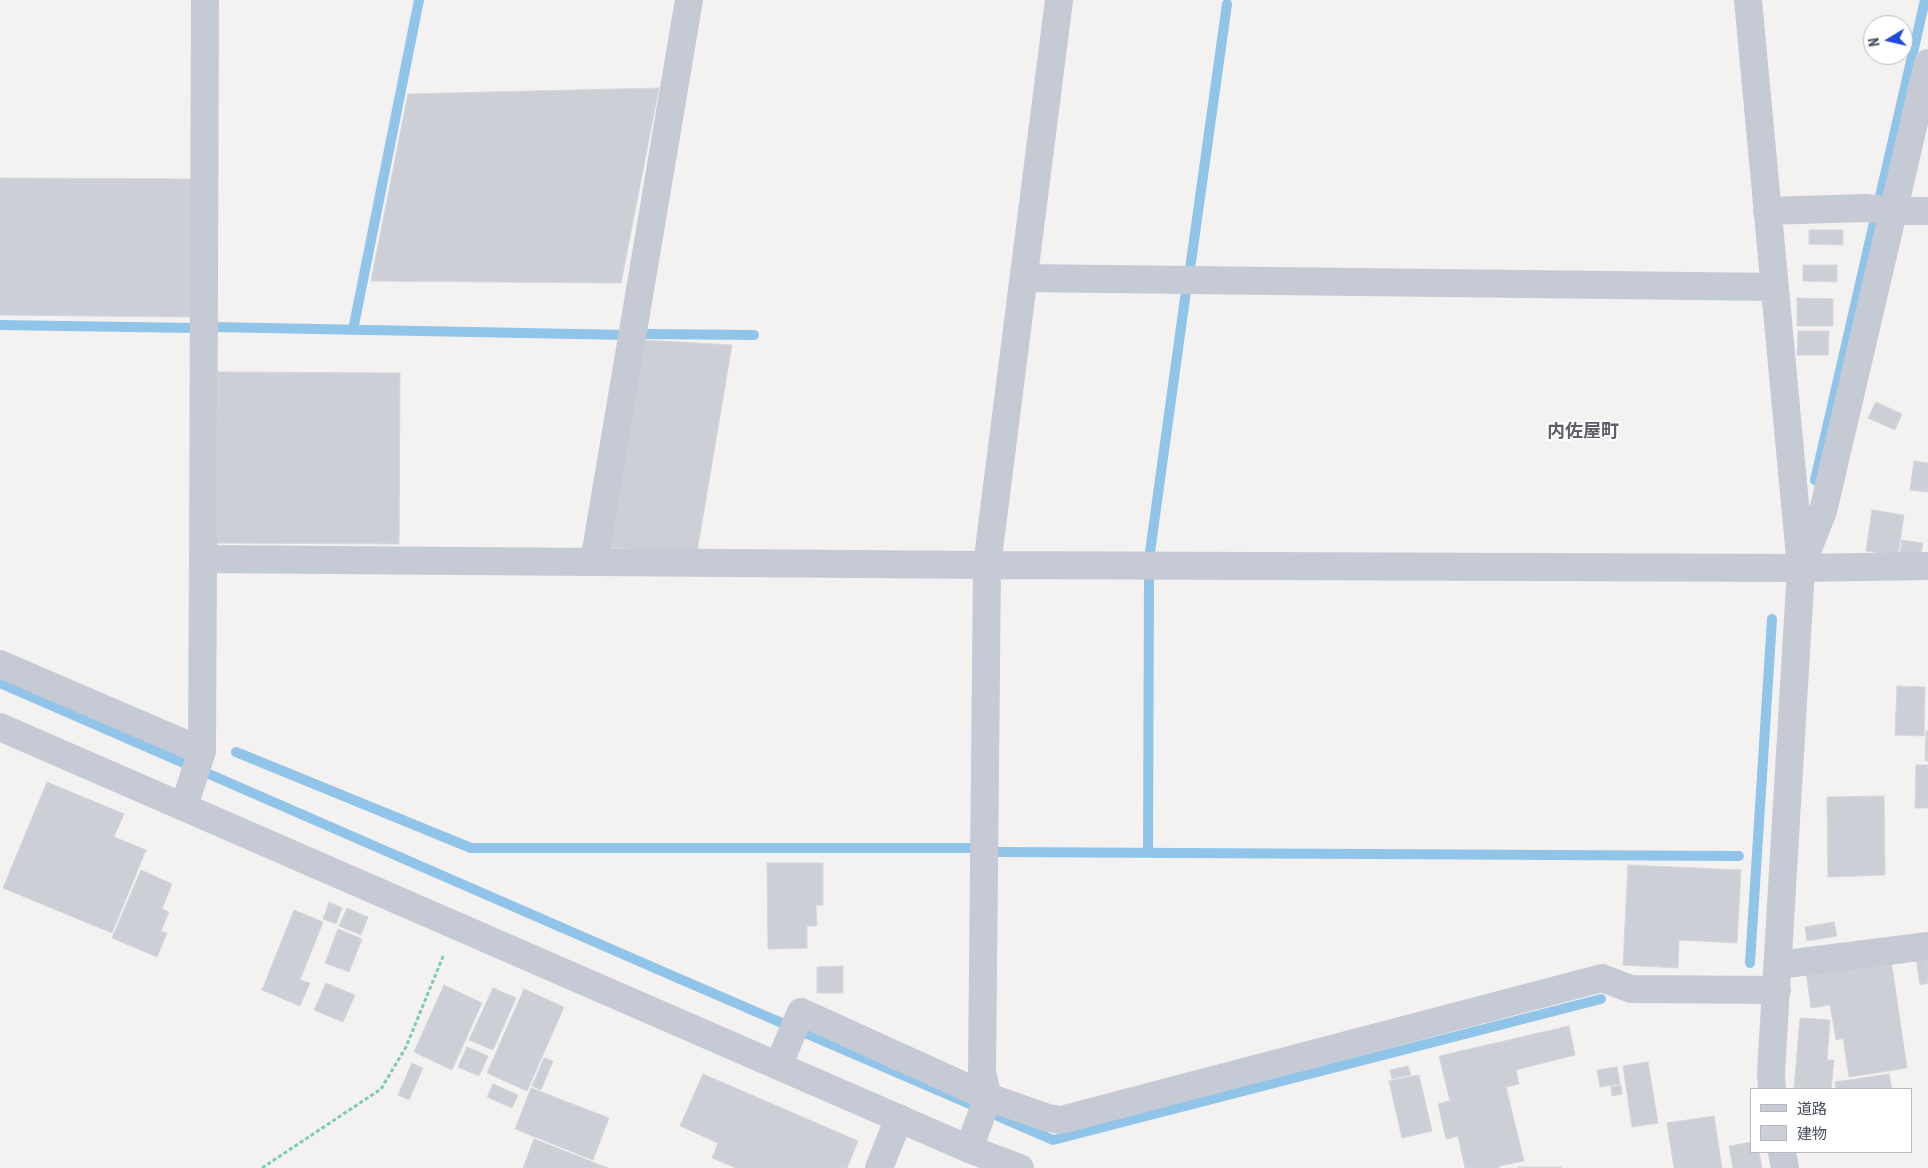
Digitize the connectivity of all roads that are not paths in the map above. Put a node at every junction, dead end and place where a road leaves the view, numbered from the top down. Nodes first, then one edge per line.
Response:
1 (205, 0) edge
2 (689, 0) edge
3 (1059, 0) edge
4 (1748, 0) edge
5 (1928, 63) edge
6 (1881, 210) junction
7 (1767, 211) junction
8 (1928, 211) edge
9 (1024, 278) junction
10 (1775, 288) junction
11 (203, 559) junction
12 (594, 562) junction
13 (988, 565) junction
14 (1928, 566) edge
15 (1801, 568) junction
16 (0, 664) edge
17 (0, 727) edge
18 (198, 764) junction
19 (184, 806) junction
20 (1928, 946) edge
21 (1777, 977) junction
22 (778, 1066) junction
23 (1772, 1088) edge
24 (985, 1106) junction
25 (899, 1118) junction
26 (969, 1149) junction
27 (1782, 1153) edge
28 (879, 1168) edge
29 (1020, 1168) edge
30 (1785, 1168) edge

1 - 11 street
2 - 12 street
3 - 9 street
4 - 7 street
5 - 6 street
6 - 7 street
6 - 8 street
6 - 15 street
7 - 10 street
9 - 10 street
9 - 13 street
10 - 15 street
11 - 12 street
11 - 18 street
12 - 13 street
13 - 15 street
13 - 24 street
14 - 15 street
15 - 21 street
16 - 18 street
17 - 19 street
18 - 19 street
19 - 22 street
20 - 21 street
21 - 23 street
21 - 24 street
22 - 24 street
22 - 25 street
24 - 26 street
25 - 26 street
25 - 28 street
26 - 29 street
27 - 30 street

